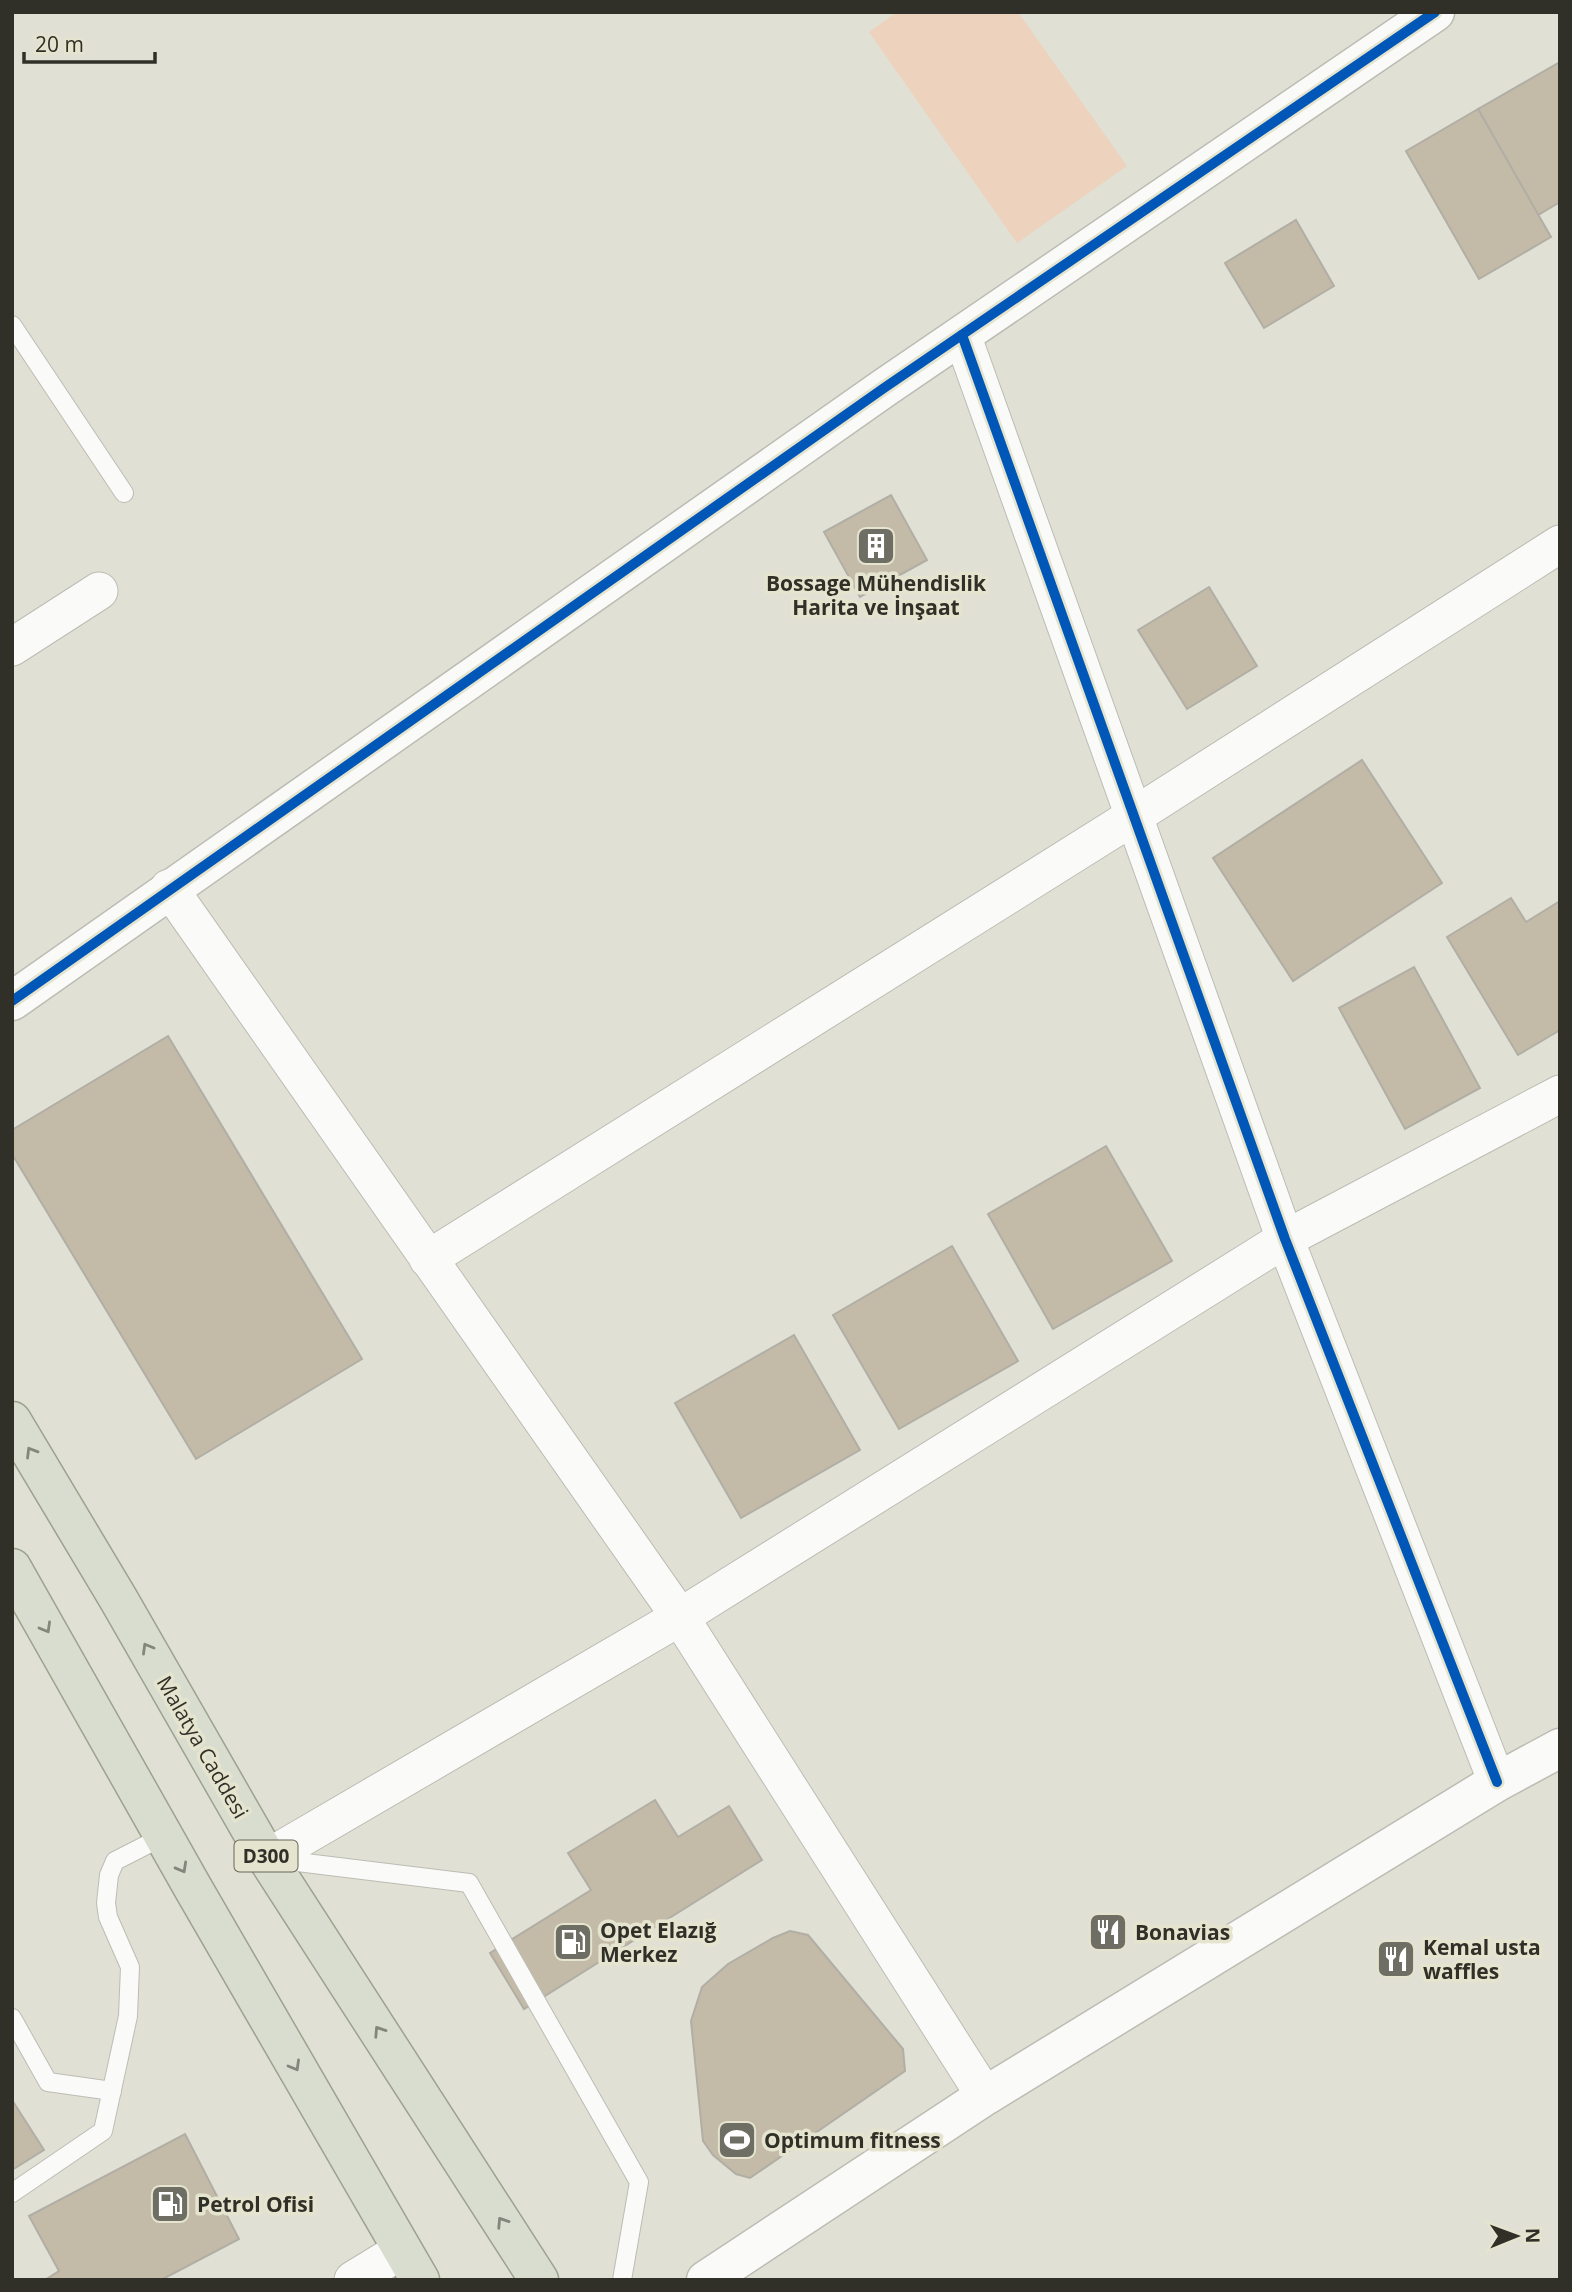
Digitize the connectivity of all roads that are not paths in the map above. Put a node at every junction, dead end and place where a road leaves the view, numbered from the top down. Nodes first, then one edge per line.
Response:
1 (1435, 12) edge
2 (12, 325) edge
3 (962, 335) junction
4 (124, 493) dead end
5 (1560, 544) edge
6 (99, 591) dead end
7 (12, 647) edge
8 (1134, 816) junction
9 (169, 888) junction
10 (12, 1001) edge
11 (1560, 1094) edge
12 (1285, 1239) junction
13 (428, 1259) junction
14 (12, 1421) edge
15 (12, 1568) edge
16 (680, 1617) junction
17 (1560, 1748) edge
18 (1497, 1782) junction
19 (164, 1836) junction
20 (267, 1858) junction
21 (12, 2018) edge
22 (112, 2091) junction
23 (985, 2096) junction
24 (12, 2193) edge
25 (411, 2265) edge
26 (352, 2280) edge
27 (539, 2280) edge
28 (622, 2280) edge
29 (706, 2280) edge

1 - 3 street
2 - 4 lane
3 - 8 street
3 - 9 street
5 - 8 street
6 - 7 street
8 - 12 street
8 - 13 street
9 - 10 street
9 - 13 street
11 - 12 street
12 - 16 street
12 - 18 street
13 - 16 street
20 -> 14 highway, Malatya Caddesi / D300
15 -> 19 highway
16 - 20 street
16 - 23 street
17 - 18 street
18 - 23 street
19 - 22 lane
19 -> 25 highway
27 -> 20 highway, Malatya Caddesi / D300
20 - 28 lane
21 - 22 lane
22 - 24 lane
23 - 29 street
25 - 26 street

